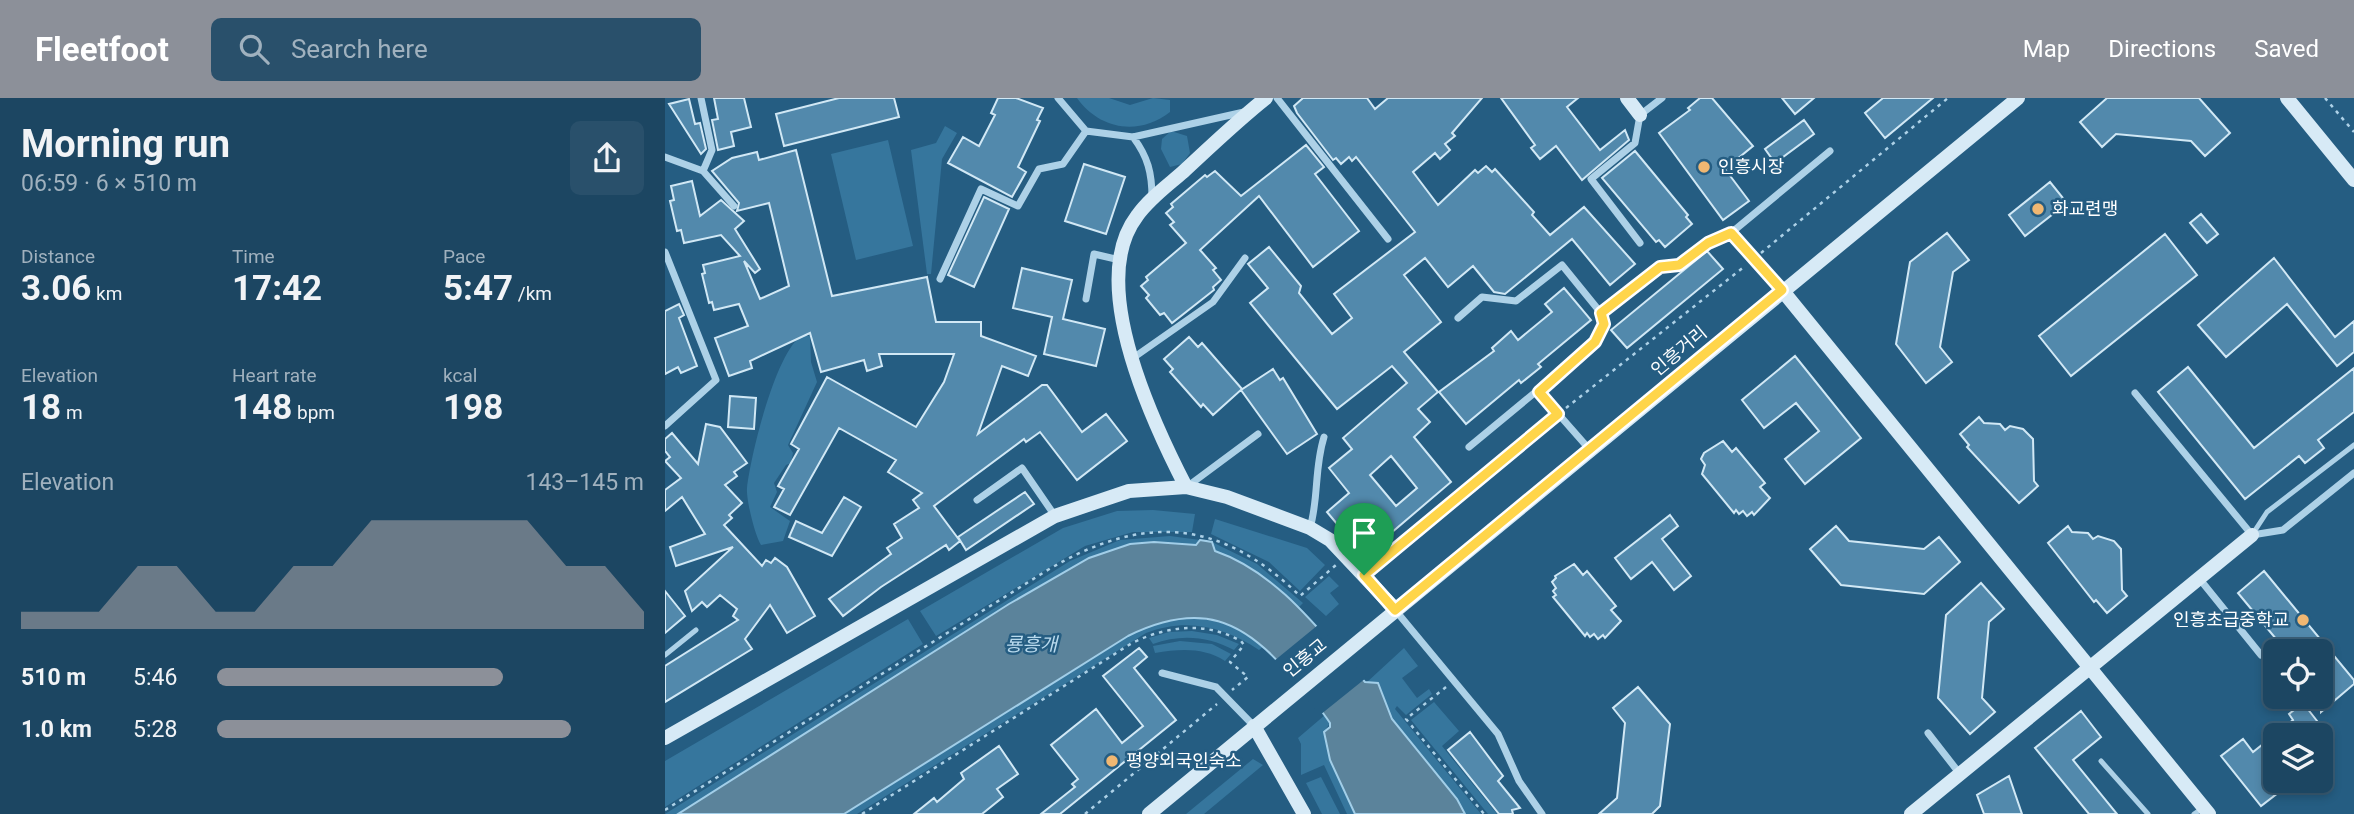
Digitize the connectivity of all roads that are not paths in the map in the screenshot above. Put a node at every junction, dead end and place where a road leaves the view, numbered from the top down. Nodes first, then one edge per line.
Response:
1 (701, 98) edge
2 (1058, 98) edge
3 (1266, 98) edge
4 (1277, 98) edge
5 (1627, 98) edge
6 (1662, 98) edge
7 (2018, 98) edge
8 (2287, 98) edge
9 (1251, 110) junction
10 (1640, 115) junction
11 (1086, 131) junction
12 (1133, 136) junction
13 (1830, 151) dead end
14 (665, 158) edge
15 (703, 170) junction
16 (2354, 180) edge
17 (1153, 199) junction
18 (734, 206) dead end
19 (1731, 233) junction
20 (1388, 239) dead end
21 (1640, 243) dead end
22 (665, 251) edge
23 (1245, 258) dead end
24 (1119, 260) junction
25 (940, 279) dead end
26 (1782, 290) junction
27 (1087, 299) dead end
28 (1601, 313) junction
29 (1458, 318) dead end
30 (1133, 358) junction
31 (1539, 392) junction
32 (2135, 393) dead end
33 (665, 426) edge
34 (1258, 434) dead end
35 (1324, 437) dead end
36 (2354, 445) edge
37 (1469, 447) dead end
38 (1590, 450) junction
39 (2354, 474) edge
40 (1186, 487) junction
41 (977, 500) dead end
42 (1055, 516) junction
43 (1310, 528) junction
44 (2252, 535) junction
45 (2198, 577) junction
46 (1395, 610) junction
47 (696, 630) dead end
48 (1365, 634) joint
49 (665, 655) edge
50 (2261, 655) dead end
51 (2089, 668) junction
52 (1162, 673) dead end
53 (1254, 726) junction
54 (1928, 733) dead end
55 (665, 738) edge
56 (2101, 761) dead end
57 (1960, 774) junction
58 (2202, 812) edge
59 (1149, 814) edge
60 (1304, 814) edge
61 (1542, 814) edge
62 (1910, 814) edge
63 (2148, 814) edge

1 - 15 street
2 - 11 street
3 - 9 street
4 - 20 street
5 - 10 street
6 - 10 street
7 - 26 street, 인흥거리
8 - 16 street
9 - 12 street
9 - 17 street
10 - 21 street
11 - 12 street
11 - 25 street
12 - 17 street
13 - 19 street
14 - 15 street
15 - 18 street
17 - 24 street
19 - 26 street
19 - 28 street
22 - 33 street
23 - 30 street
24 - 27 street
24 - 30 street
26 - 38 street, 인흥거리
26 - 51 street
28 - 29 street
28 - 31 street
30 - 40 street
31 - 37 street
31 - 38 street
32 - 44 street
34 - 40 street
35 - 43 street
36 - 44 lane
38 - 46 street, 인흥거리
39 - 44 street
40 - 42 street
40 - 43 street
41 - 42 street
42 - 55 street
43 - 46 street
44 - 45 street
45 - 50 street
45 - 51 street
46 - 48 street, 인흥거리
46 - 61 street
47 - 49 lane
48 - 53 street, 인흥교
51 - 57 street
51 - 58 street
52 - 53 street
53 - 59 street
53 - 60 street
54 - 57 street
56 - 63 lane
57 - 62 street

